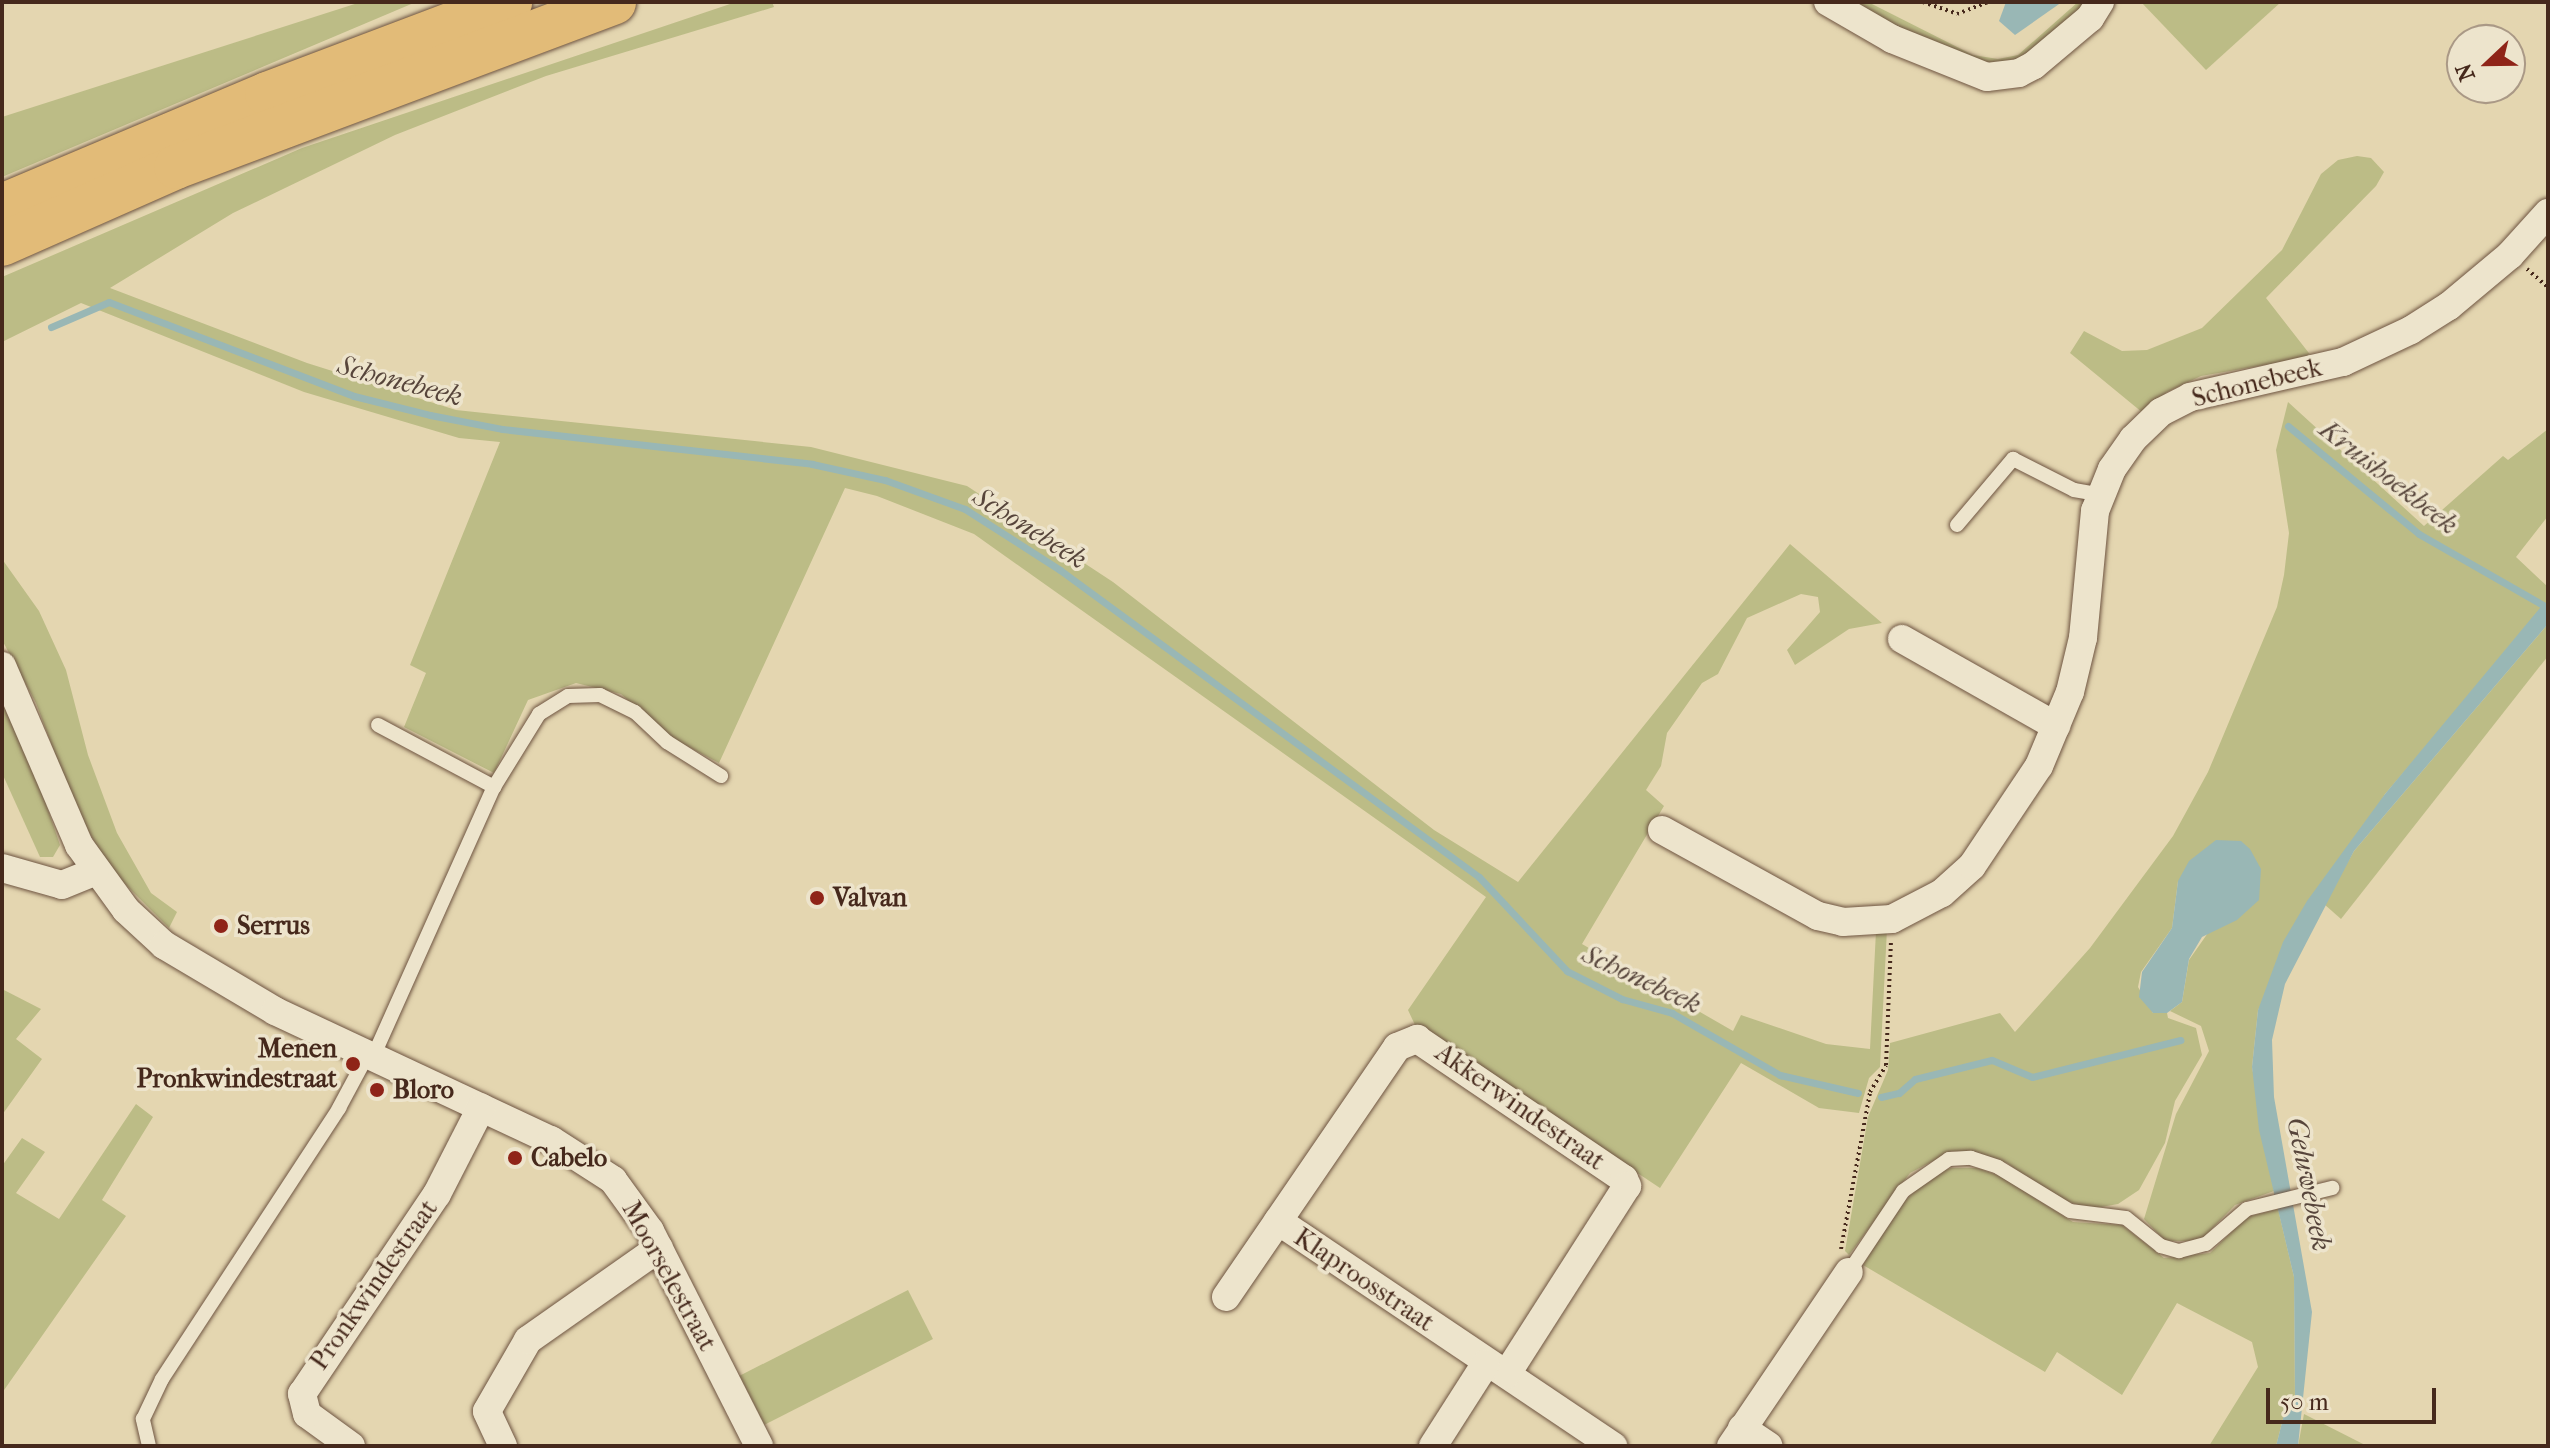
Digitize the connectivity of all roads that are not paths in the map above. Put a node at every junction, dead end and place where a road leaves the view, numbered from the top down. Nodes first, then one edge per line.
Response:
1 (510, 2) edge
2 (614, 2) edge
3 (1828, 2) edge
4 (2100, 2) edge
5 (2, 206) edge
6 (2548, 213) edge
7 (2, 244) edge
8 (2101, 495) junction
9 (1957, 525) dead end
10 (1902, 639) dead end
11 (2, 666) edge
12 (378, 725) dead end
13 (2056, 726) junction
14 (721, 776) dead end
15 (494, 787) junction
16 (1662, 830) dead end
17 (2, 868) edge
18 (94, 872) junction
19 (371, 1056) junction
20 (481, 1108) junction
21 (2332, 1188) dead end
22 (1278, 1221) junction
23 (659, 1248) junction
24 (1849, 1272) joint
25 (1226, 1297) dead end
26 (1496, 1368) junction
27 (1737, 1437) edge
28 (149, 1446) edge
29 (351, 1446) edge
30 (503, 1446) edge
31 (759, 1446) edge
32 (1433, 1446) edge
33 (1613, 1446) edge
34 (1769, 1446) edge

1 - 5 highway
2 - 7 highway
3 - 4 street
6 - 8 street, Schonebeek
8 - 9 lane
8 - 13 street, Schonebeek
10 - 13 street
11 - 18 street, Moorselestraat
12 - 15 lane
13 - 16 street, Schonebeek
14 - 15 lane
15 - 19 lane
17 - 18 street
18 - 19 street, Moorselestraat
19 - 20 street, Moorselestraat
19 - 28 lane
20 - 23 street, Moorselestraat
20 - 29 street, Pronkwindestraat
21 - 24 lane
22 - 25 street, Klaproosstraat
22 - 26 street, Klaproosstraat
22 - 26 street, Akkerwindestraat
23 - 30 street
23 - 31 street, Moorselestraat
24 - 27 street
26 - 32 street
26 - 33 street, Klaproosstraat
27 - 34 street

